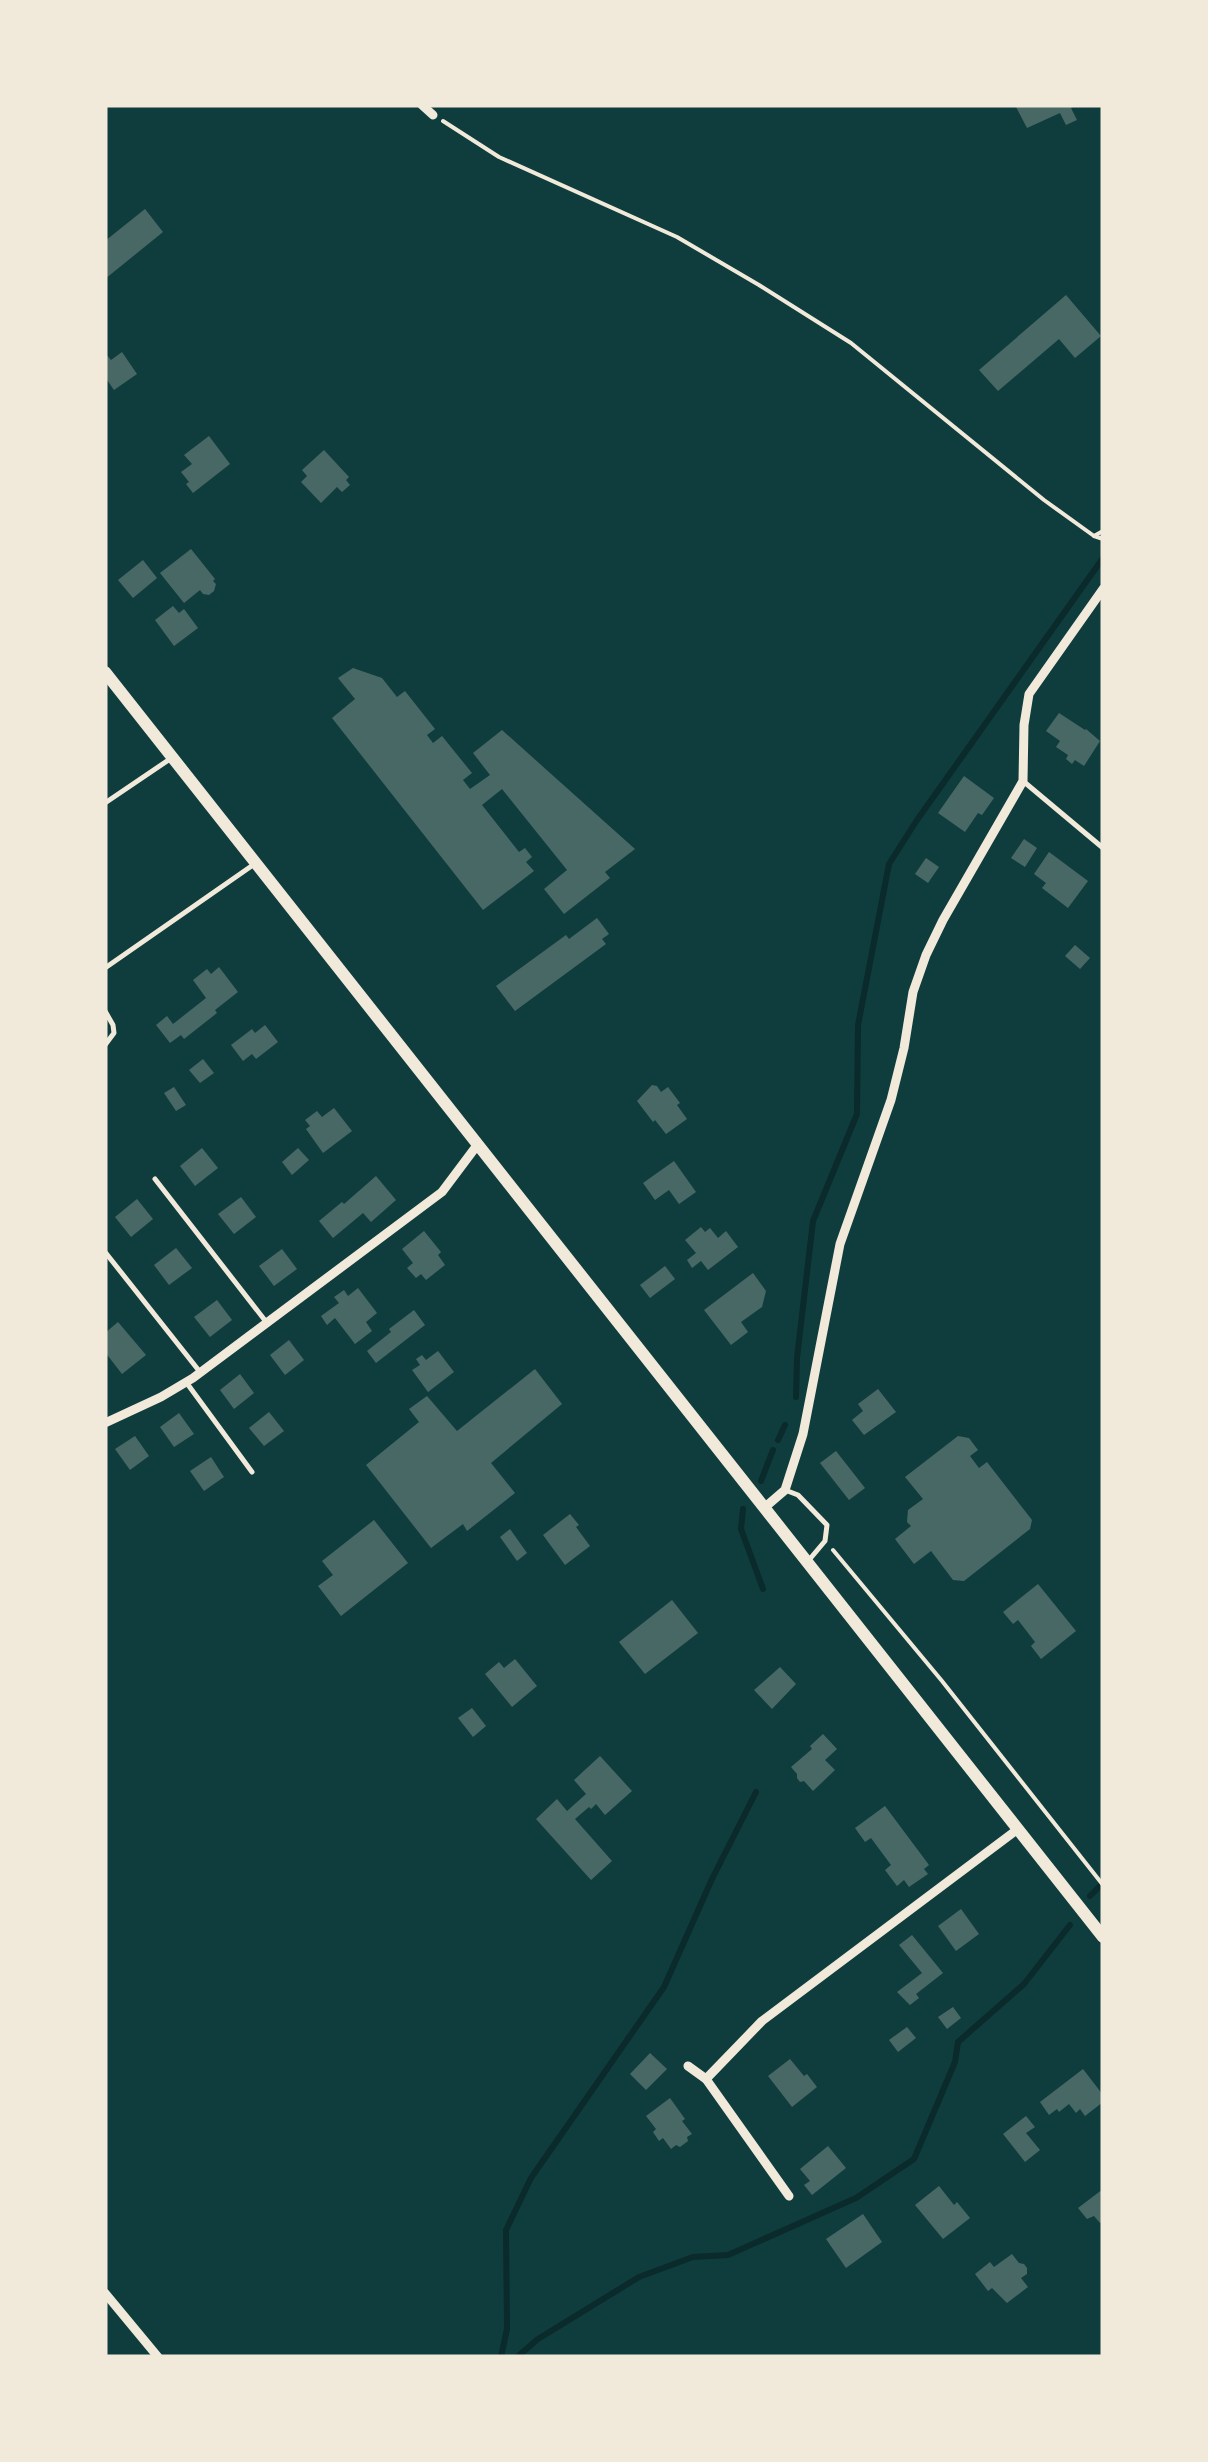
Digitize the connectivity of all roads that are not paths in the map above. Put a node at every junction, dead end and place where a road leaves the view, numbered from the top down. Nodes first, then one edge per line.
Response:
1 (422, 105) edge
2 (433, 115) road end
3 (1103, 589) edge
4 (105, 672) edge
5 (172, 757) junction
6 (1024, 781) junction
7 (105, 803) edge
8 (1103, 848) edge
9 (256, 863) junction
10 (105, 968) edge
11 (105, 1011) edge
12 (105, 1045) edge
13 (478, 1144) junction
14 (155, 1179) dead end
15 (105, 1252) edge
16 (267, 1323) junction
17 (200, 1372) junction
18 (186, 1382) junction
19 (105, 1423) edge
20 (252, 1472) dead end
21 (785, 1490) junction
22 (764, 1508) junction
23 (807, 1562) junction
24 (1018, 1828) junction
25 (1103, 1937) edge
26 (688, 2066) dead end
27 (706, 2079) junction
28 (789, 2196) dead end
29 (105, 2294) edge
30 (158, 2357) edge

1 - 2 street
3 - 6 street
4 - 5 main road
5 - 7 lane
5 - 9 main road
6 - 8 lane
6 - 21 street
9 - 10 lane
9 - 13 main road
11 - 12 lane
13 - 16 street
13 - 22 main road
14 - 16 lane
15 - 17 lane
16 - 17 street
17 - 18 street
18 - 19 street
18 - 20 lane
21 - 22 street
21 - 23 lane
22 - 23 main road
23 - 24 main road
24 - 25 main road
24 - 27 street
26 - 27 street
27 - 28 street
29 - 30 street

